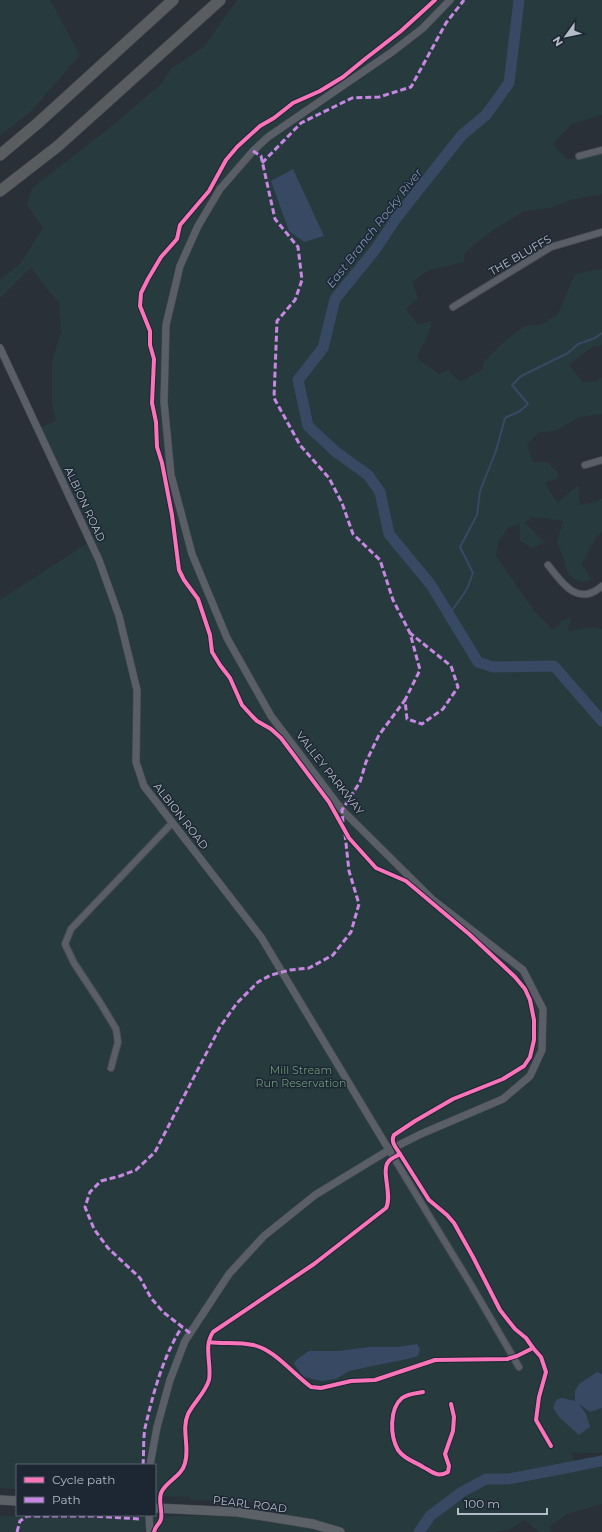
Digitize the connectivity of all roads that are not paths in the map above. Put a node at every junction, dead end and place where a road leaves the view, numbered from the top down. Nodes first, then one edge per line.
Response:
1 (173, 0) edge
2 (220, 0) edge
3 (450, 0) edge
4 (602, 150) edge
5 (0, 155) edge
6 (579, 156) dead end
7 (0, 191) edge
8 (602, 232) edge
9 (453, 307) dead end
10 (0, 348) edge
11 (602, 460) edge
12 (585, 465) dead end
13 (548, 565) dead end
14 (602, 586) edge
15 (172, 823) junction
16 (111, 1068) dead end
17 (389, 1150) junction
18 (519, 1367) dead end
19 (150, 1464) edge
20 (0, 1500) edge
21 (16, 1501) edge
22 (156, 1508) edge
23 (149, 1516) edge
24 (150, 1532) edge
25 (340, 1532) edge

1 - 5 highway
2 - 7 highway
3 - 17 street, VALLEY PARKWAY
4 - 6 street
8 - 9 street, THE BLUFFS
10 - 15 street, ALBION ROAD
11 - 12 street
13 - 14 street
15 - 16 street
15 - 17 street, ALBION ROAD
17 - 18 street
17 - 19 street, VALLEY PARKWAY
20 - 21 main road
22 - 25 main road, PEARL ROAD
23 - 24 street

